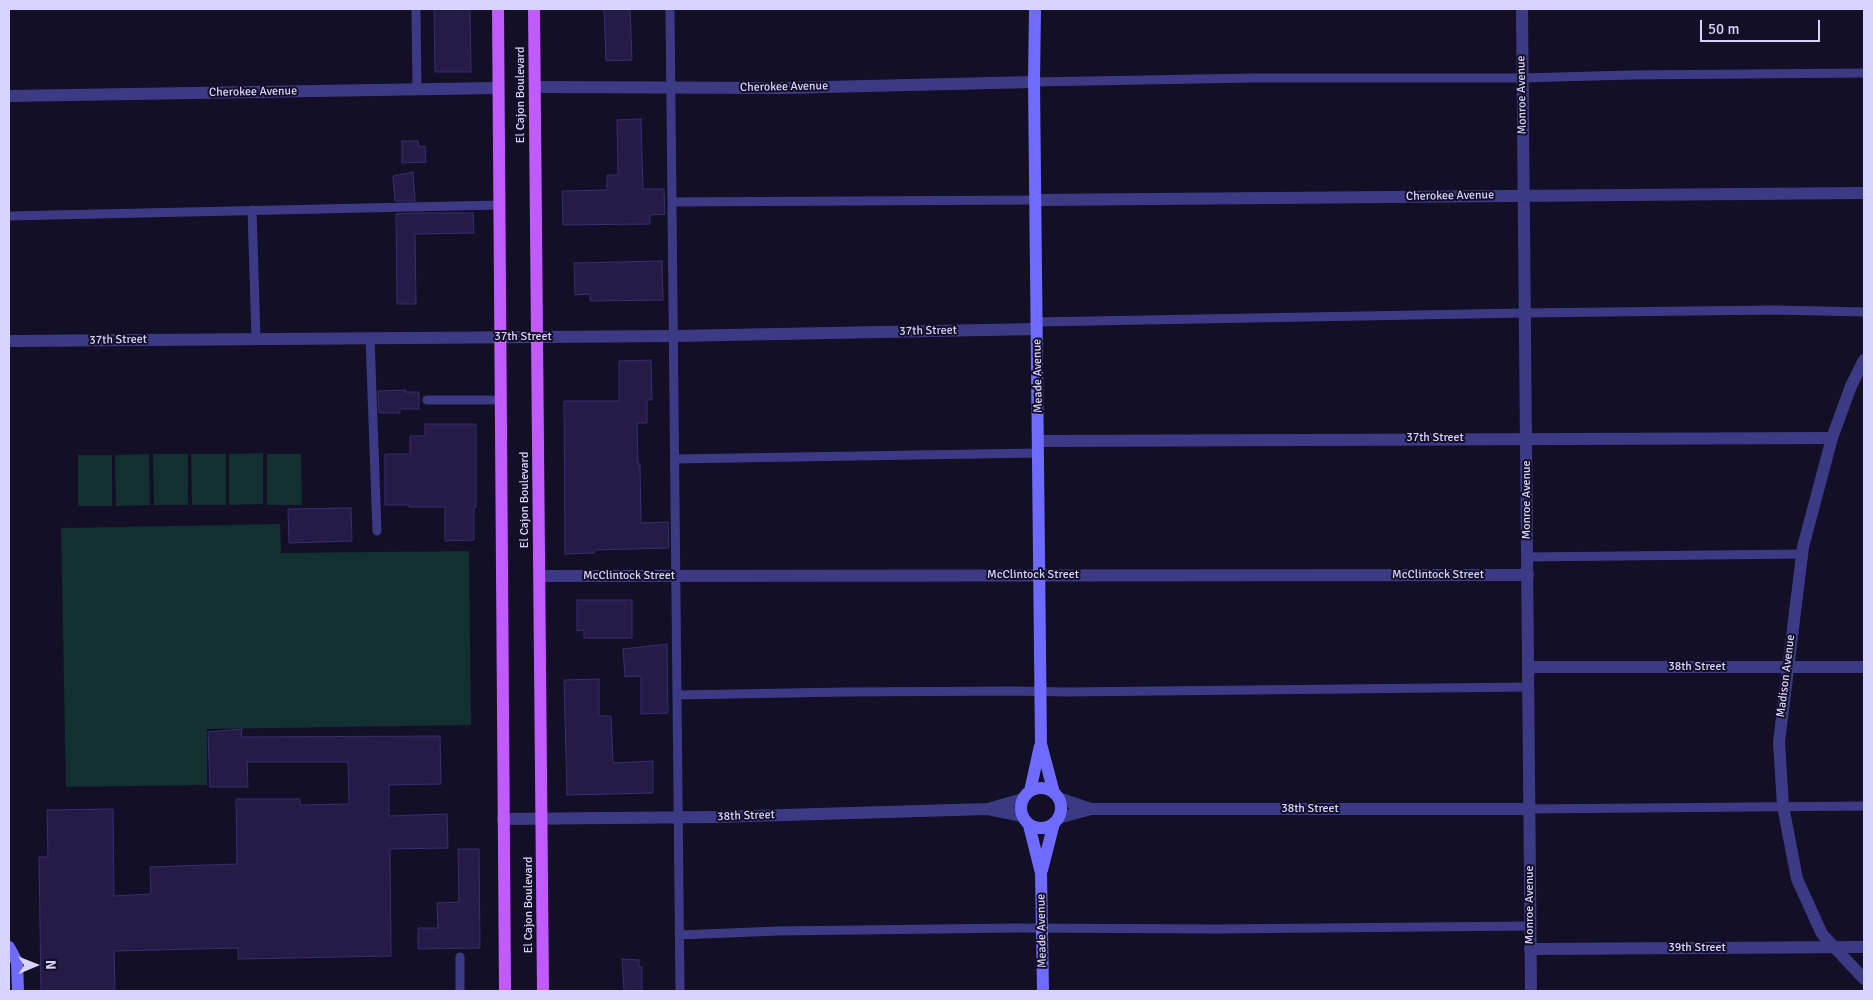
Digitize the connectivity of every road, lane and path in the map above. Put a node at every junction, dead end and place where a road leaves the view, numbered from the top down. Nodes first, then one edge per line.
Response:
1 (416, 9) edge
2 (498, 9) edge
3 (534, 9) edge
4 (670, 9) edge
5 (1035, 9) edge
6 (1522, 9) edge
7 (1864, 73) edge
8 (1522, 78) junction
9 (1034, 82) junction
10 (498, 88) junction
11 (535, 88) junction
12 (671, 88) junction
13 (417, 89) junction
14 (9, 96) edge
15 (1864, 193) edge
16 (1523, 196) junction
17 (1035, 200) junction
18 (672, 202) junction
19 (499, 205) junction
20 (252, 210) junction
21 (9, 216) edge
22 (1864, 312) edge
23 (1524, 313) junction
24 (1037, 325) junction
25 (537, 336) junction
26 (674, 336) junction
27 (499, 337) junction
28 (256, 338) junction
29 (370, 338) junction
30 (9, 341) edge
31 (1864, 360) edge
32 (427, 400) dead end
33 (500, 400) junction
34 (1526, 438) junction
35 (1832, 438) junction
36 (1039, 447) junction
37 (675, 458) junction
38 (376, 531) dead end
39 (1802, 554) junction
40 (1528, 556) junction
41 (1040, 575) junction
42 (1528, 575) junction
43 (539, 576) junction
44 (676, 576) junction
45 (1529, 666) junction
46 (1787, 667) junction
47 (1864, 667) edge
48 (1529, 687) junction
49 (1040, 692) junction
50 (677, 695) junction
51 (1041, 744) junction
52 (1026, 795) junction
53 (1056, 796) junction
54 (1783, 806) junction
55 (1864, 806) edge
56 (988, 809) junction
57 (1091, 809) junction
58 (1529, 809) junction
59 (678, 817) junction
60 (542, 818) junction
61 (503, 819) junction
62 (1025, 820) junction
63 (1056, 820) junction
64 (1042, 873) junction
65 (1530, 926) junction
66 (1042, 929) junction
67 (679, 936) junction
68 (9, 947) edge
69 (1835, 947) junction
70 (1864, 947) edge
71 (1530, 949) junction
72 (460, 957) dead end
73 (1864, 979) edge
74 (18, 991) edge
75 (460, 991) edge
76 (505, 991) edge
77 (543, 991) edge
78 (680, 991) edge
79 (1043, 991) edge
80 (1531, 991) edge

1 - 13 lane
2 - 10 main road, El Cajon Boulevard
3 - 11 main road, El Cajon Boulevard
4 - 12 lane
5 - 9 main road, Meade Avenue
6 - 8 street, Monroe Avenue
7 - 8 lane
8 - 9 lane
8 - 16 street, Monroe Avenue
9 - 12 street, Cherokee Avenue
9 - 17 main road, Meade Avenue
10 - 13 street, Cherokee Avenue
10 - 19 main road, El Cajon Boulevard
11 - 12 street, Cherokee Avenue
11 - 25 main road, El Cajon Boulevard
12 - 18 lane
13 - 14 street, Cherokee Avenue
15 - 16 street, Cherokee Avenue
16 - 17 street, Cherokee Avenue
16 - 23 street, Monroe Avenue
17 - 18 lane
17 - 24 main road, Meade Avenue
18 - 26 lane
19 - 20 lane
19 - 27 main road, El Cajon Boulevard
20 - 21 lane
20 - 28 lane
22 - 23 lane
23 - 24 lane
23 - 34 street, Monroe Avenue
24 - 26 street, 37th Street
24 - 36 main road, Meade Avenue
25 - 26 street, 37th Street
25 - 27 street, 37th Street
25 - 43 main road, El Cajon Boulevard
26 - 37 lane
27 - 29 street, 37th Street
27 - 33 main road, El Cajon Boulevard
28 - 29 street, 37th Street
28 - 30 street, 37th Street
29 - 38 lane
31 - 35 street, Madison Avenue
32 - 33 lane
33 - 61 main road, El Cajon Boulevard
34 - 35 street, 37th Street
34 - 36 street, 37th Street
34 - 40 street, Monroe Avenue
35 - 39 street, Madison Avenue
36 - 37 lane
36 - 41 main road, Meade Avenue
37 - 44 lane
39 - 40 lane
39 - 46 street, Madison Avenue
40 - 42 street, Monroe Avenue
41 - 42 street, McClintock Street
41 - 44 street, McClintock Street
41 - 49 main road, Meade Avenue
42 - 45 street, Monroe Avenue
43 - 44 street, McClintock Street
43 - 60 main road, El Cajon Boulevard
44 - 50 lane
45 - 46 street, 38th Street
45 - 48 street, Monroe Avenue
46 - 47 street, 38th Street
46 - 54 street, Madison Avenue
48 - 49 lane
48 - 58 street, Monroe Avenue
49 - 50 lane
49 - 51 main road, Meade Avenue
50 - 59 lane
51 - 52 main road, Meade Avenue
51 - 53 main road, Meade Avenue
52 - 53 main road
52 - 56 street, 38th Street
52 - 62 main road
53 - 57 street, 38th Street
53 - 63 main road
54 - 55 lane
54 - 58 lane
54 - 69 street, Madison Avenue
56 - 59 street, 38th Street
56 - 62 street, 38th Street
57 - 58 street, 38th Street
57 - 63 street, 38th Street
58 - 65 street, Monroe Avenue
59 - 60 street, 38th Street
59 - 67 lane
60 - 61 street, 38th Street
60 - 77 main road, El Cajon Boulevard
61 - 76 main road, El Cajon Boulevard
62 - 63 main road
62 - 64 main road, Meade Avenue
63 - 64 main road, Meade Avenue
64 - 66 main road, Meade Avenue
65 - 66 lane
65 - 71 street, Monroe Avenue
66 - 67 lane
66 - 79 main road, Meade Avenue
67 - 78 lane
68 - 74 main road
69 - 70 street, 39th Street
69 - 71 street, 39th Street
69 - 73 street, Madison Avenue
71 - 80 street, Monroe Avenue
72 - 75 lane

